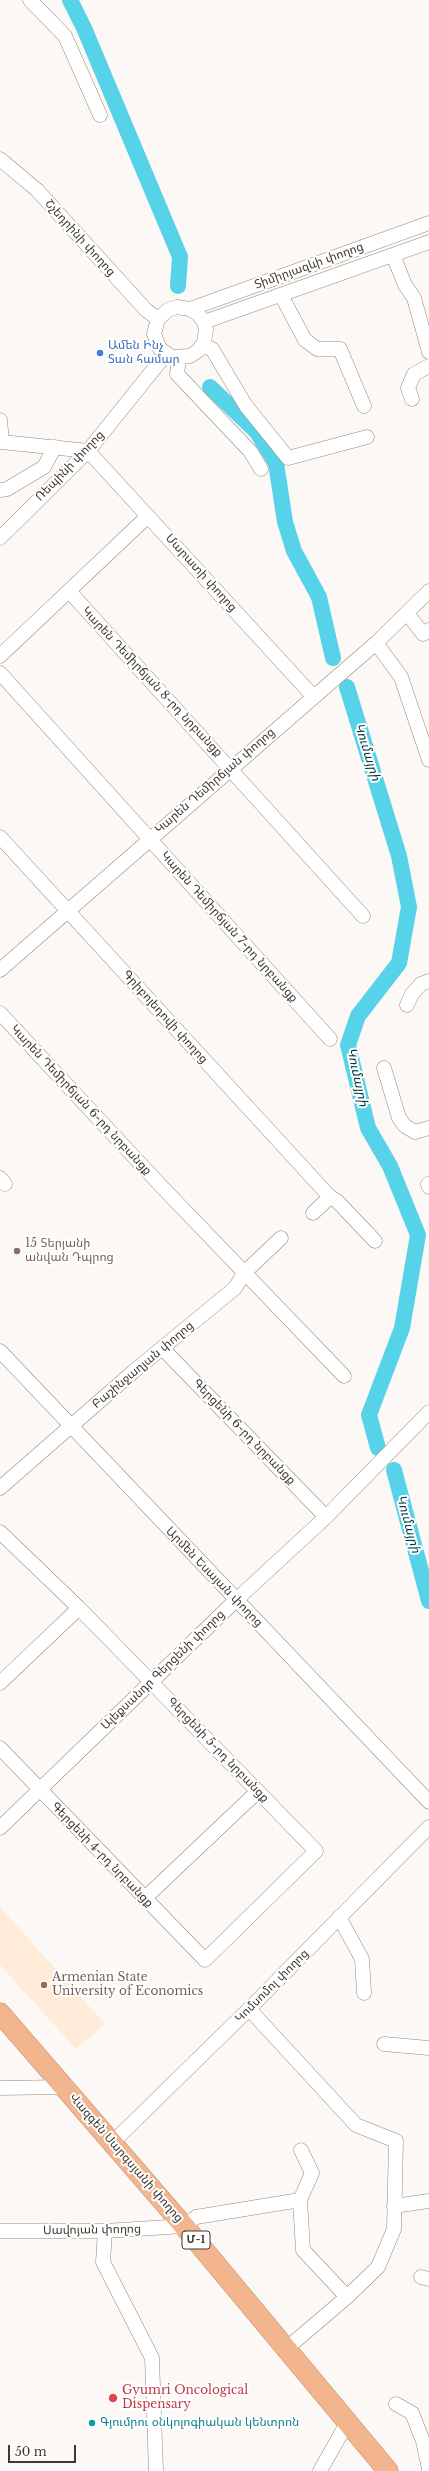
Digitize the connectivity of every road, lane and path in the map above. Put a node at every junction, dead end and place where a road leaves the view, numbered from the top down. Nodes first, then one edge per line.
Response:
1 (30, 0) edge
2 (100, 115) dead end
3 (0, 159) edge
4 (424, 224) edge
5 (427, 243) edge
6 (393, 255) junction
7 (281, 295) junction
8 (190, 309) junction
9 (158, 319) junction
10 (204, 322) junction
11 (202, 346) junction
12 (429, 352) edge
13 (173, 356) junction
14 (429, 366) edge
15 (412, 400) dead end
16 (364, 406) dead end
17 (0, 420) edge
18 (367, 436) dead end
19 (55, 447) junction
20 (88, 451) junction
21 (261, 469) dead end
22 (0, 490) edge
23 (148, 516) junction
24 (0, 538) edge
25 (69, 591) junction
26 (429, 591) edge
27 (407, 614) junction
28 (429, 630) edge
29 (376, 643) junction
30 (0, 656) edge
31 (0, 673) edge
32 (313, 696) junction
33 (429, 760) edge
34 (231, 768) junction
35 (0, 837) edge
36 (150, 838) junction
37 (68, 910) junction
38 (363, 916) dead end
39 (0, 970) edge
40 (429, 981) edge
41 (407, 1005) dead end
42 (0, 1013) edge
43 (330, 1039) dead end
44 (384, 1068) dead end
45 (429, 1128) edge
46 (330, 1197) junction
47 (313, 1212) dead end
48 (281, 1238) dead end
49 (375, 1241) dead end
50 (245, 1272) junction
51 (162, 1348) junction
52 (0, 1351) edge
53 (344, 1376) dead end
54 (429, 1412) edge
55 (70, 1427) junction
56 (0, 1488) edge
57 (326, 1517) junction
58 (0, 1532) edge
59 (236, 1600) junction
60 (79, 1608) junction
61 (153, 1682) junction
62 (0, 1683) edge
63 (0, 1748) edge
64 (39, 1790) junction
65 (257, 1792) junction
66 (429, 1802) edge
67 (429, 1827) edge
68 (0, 1828) edge
69 (144, 1899) junction
70 (340, 1918) junction
71 (205, 1960) joint
72 (364, 1993) dead end
73 (249, 2009) junction
74 (0, 2013) edge
75 (384, 2044) dead end
76 (429, 2048) edge
77 (63, 2086) junction
78 (0, 2088) edge
79 (113, 2142) junction
80 (301, 2150) dead end
81 (300, 2200) junction
82 (429, 2201) edge
83 (394, 2206) junction
84 (184, 2226) junction
85 (0, 2231) edge
86 (105, 2231) junction
87 (347, 2297) junction
88 (286, 2348) junction
89 (396, 2404) dead end
90 (347, 2423) junction
91 (429, 2469) edge
92 (156, 2471) edge
93 (320, 2471) edge
94 (388, 2471) edge

1 - 2 street
3 - 9 street, Շչեդրինի փողոց
4 - 5 street
4 - 8 street, Տիմիրյազևի փողոց
5 - 6 street, Տիմիրյազևի փողոց
6 - 7 street, Տիմիրյազևի փողոց
6 - 12 street
7 - 10 street, Տիմիրյազևի փողոց
7 - 16 street
8 - 9 street, Տիմիրյազևի փողոց
8 - 10 street
9 - 13 street
10 - 11 street
11 - 13 street
11 - 18 street
13 - 20 street, Ռեպինի փողոց
13 - 21 street
14 - 15 street
17 - 19 street
19 - 20 street
19 - 22 street
20 - 23 street, Մարատի փողոց
20 - 24 street, Ռեպինի փողոց
23 - 25 street
23 - 32 street, Մարատի փողոց
25 - 30 street
25 - 34 street, Կարեն Դեմիրճյան 8-րդ նրբանցք
26 - 27 street, Կարեն Դեմիրճյան փողոց
27 - 28 street
27 - 29 street, Կարեն Դեմիրճյան փողոց
29 - 32 street, Կարեն Դեմիրճյան փողոց
29 - 33 street
31 - 36 street, Կարեն Դեմիրճյան 7-րդ նրբանցք
32 - 34 street, Կարեն Դեմիրճյան փողոց
34 - 36 street, Կարեն Դեմիրճյան փողոց
34 - 38 street, Կարեն Դեմիրճյան 8-րդ նրբանցք
35 - 37 street, Գրիբոյեդովի փողոց
36 - 37 street, Կարեն Դեմիրճյան փողոց
36 - 43 street, Կարեն Դեմիրճյան 7-րդ նրբանցք
37 - 39 street, Կարեն Դեմիրճյան փողոց
37 - 46 street, Գրիբոյեդովի փողոց
40 - 41 street
42 - 50 street, Կարեն Դեմիրճյան 6-րդ նրբանցք
44 - 45 street
46 - 47 street
46 - 49 street, Գրիբոյեդովի փողոց
48 - 50 street, Բաշինջաղյան փողոց
50 - 51 street, Բաշինջաղյան փողոց
50 - 53 street, Կարեն Դեմիրճյան 6-րդ նրբանցք
51 - 55 street, Բաշինջաղյան փողոց
51 - 57 street, Գերցենի 6-րդ նրբանցք
52 - 55 street, Արմեն Եսայան փողոց
54 - 57 street, Ալեքսանդր Գերցենի փողոց
55 - 56 street, Բաշինջաղյան փողոց
55 - 59 street, Արմեն Եսայան փողոց
57 - 59 street, Ալեքսանդր Գերցենի փողոց
58 - 60 street, Գերցենի 5-րդ նրբանցք
59 - 61 street, Ալեքսանդր Գերցենի փողոց
59 - 66 street, Արմեն Եսայան փողոց
60 - 61 street, Գերցենի 5-րդ նրբանցք
60 - 62 street
61 - 64 street, Ալեքսանդր Գերցենի փողոց
61 - 65 street, Գերցենի 5-րդ նրբանցք
63 - 64 street, Գերցենի 4-րդ նրբանցք
64 - 68 street, Ալեքսանդր Գերցենի փողոց
64 - 69 street, Գերցենի 4-րդ նրբանցք
65 - 69 street
65 - 71 street, Գերցենի 5-րդ նրբանցք
67 - 70 street, Կոմսոմոլ փողոց
69 - 71 street, Գերցենի 4-րդ նրբանցք
70 - 72 street
70 - 73 street, Կոմսոմոլ փողոց
73 - 79 street, Կոմսոմոլ փողոց
73 - 83 street
74 - 77 highway, Վազգեն Սարգսյանի փողոց / Մ-1
75 - 76 street
77 - 78 street
77 - 79 highway, Վազգեն Սարգսյանի փողոց / Մ-1
79 - 84 highway, Վազգեն Սարգսյանի փողոց / Մ-1
80 - 81 street
81 - 84 street
81 - 87 street
82 - 83 street
83 - 87 street
84 - 86 street, Սավոյան փողոց
84 - 88 highway, Վազգեն Սարգսյանի փողոց / Մ-1
85 - 86 street, Սավոյան փողոց
86 - 92 street
87 - 88 street
88 - 90 highway, Վազգեն Սարգսյանի փողոց / Մ-1
89 - 91 street
90 - 93 street
90 - 94 highway, Վազգեն Սարգսյանի փողոց / Մ-1

